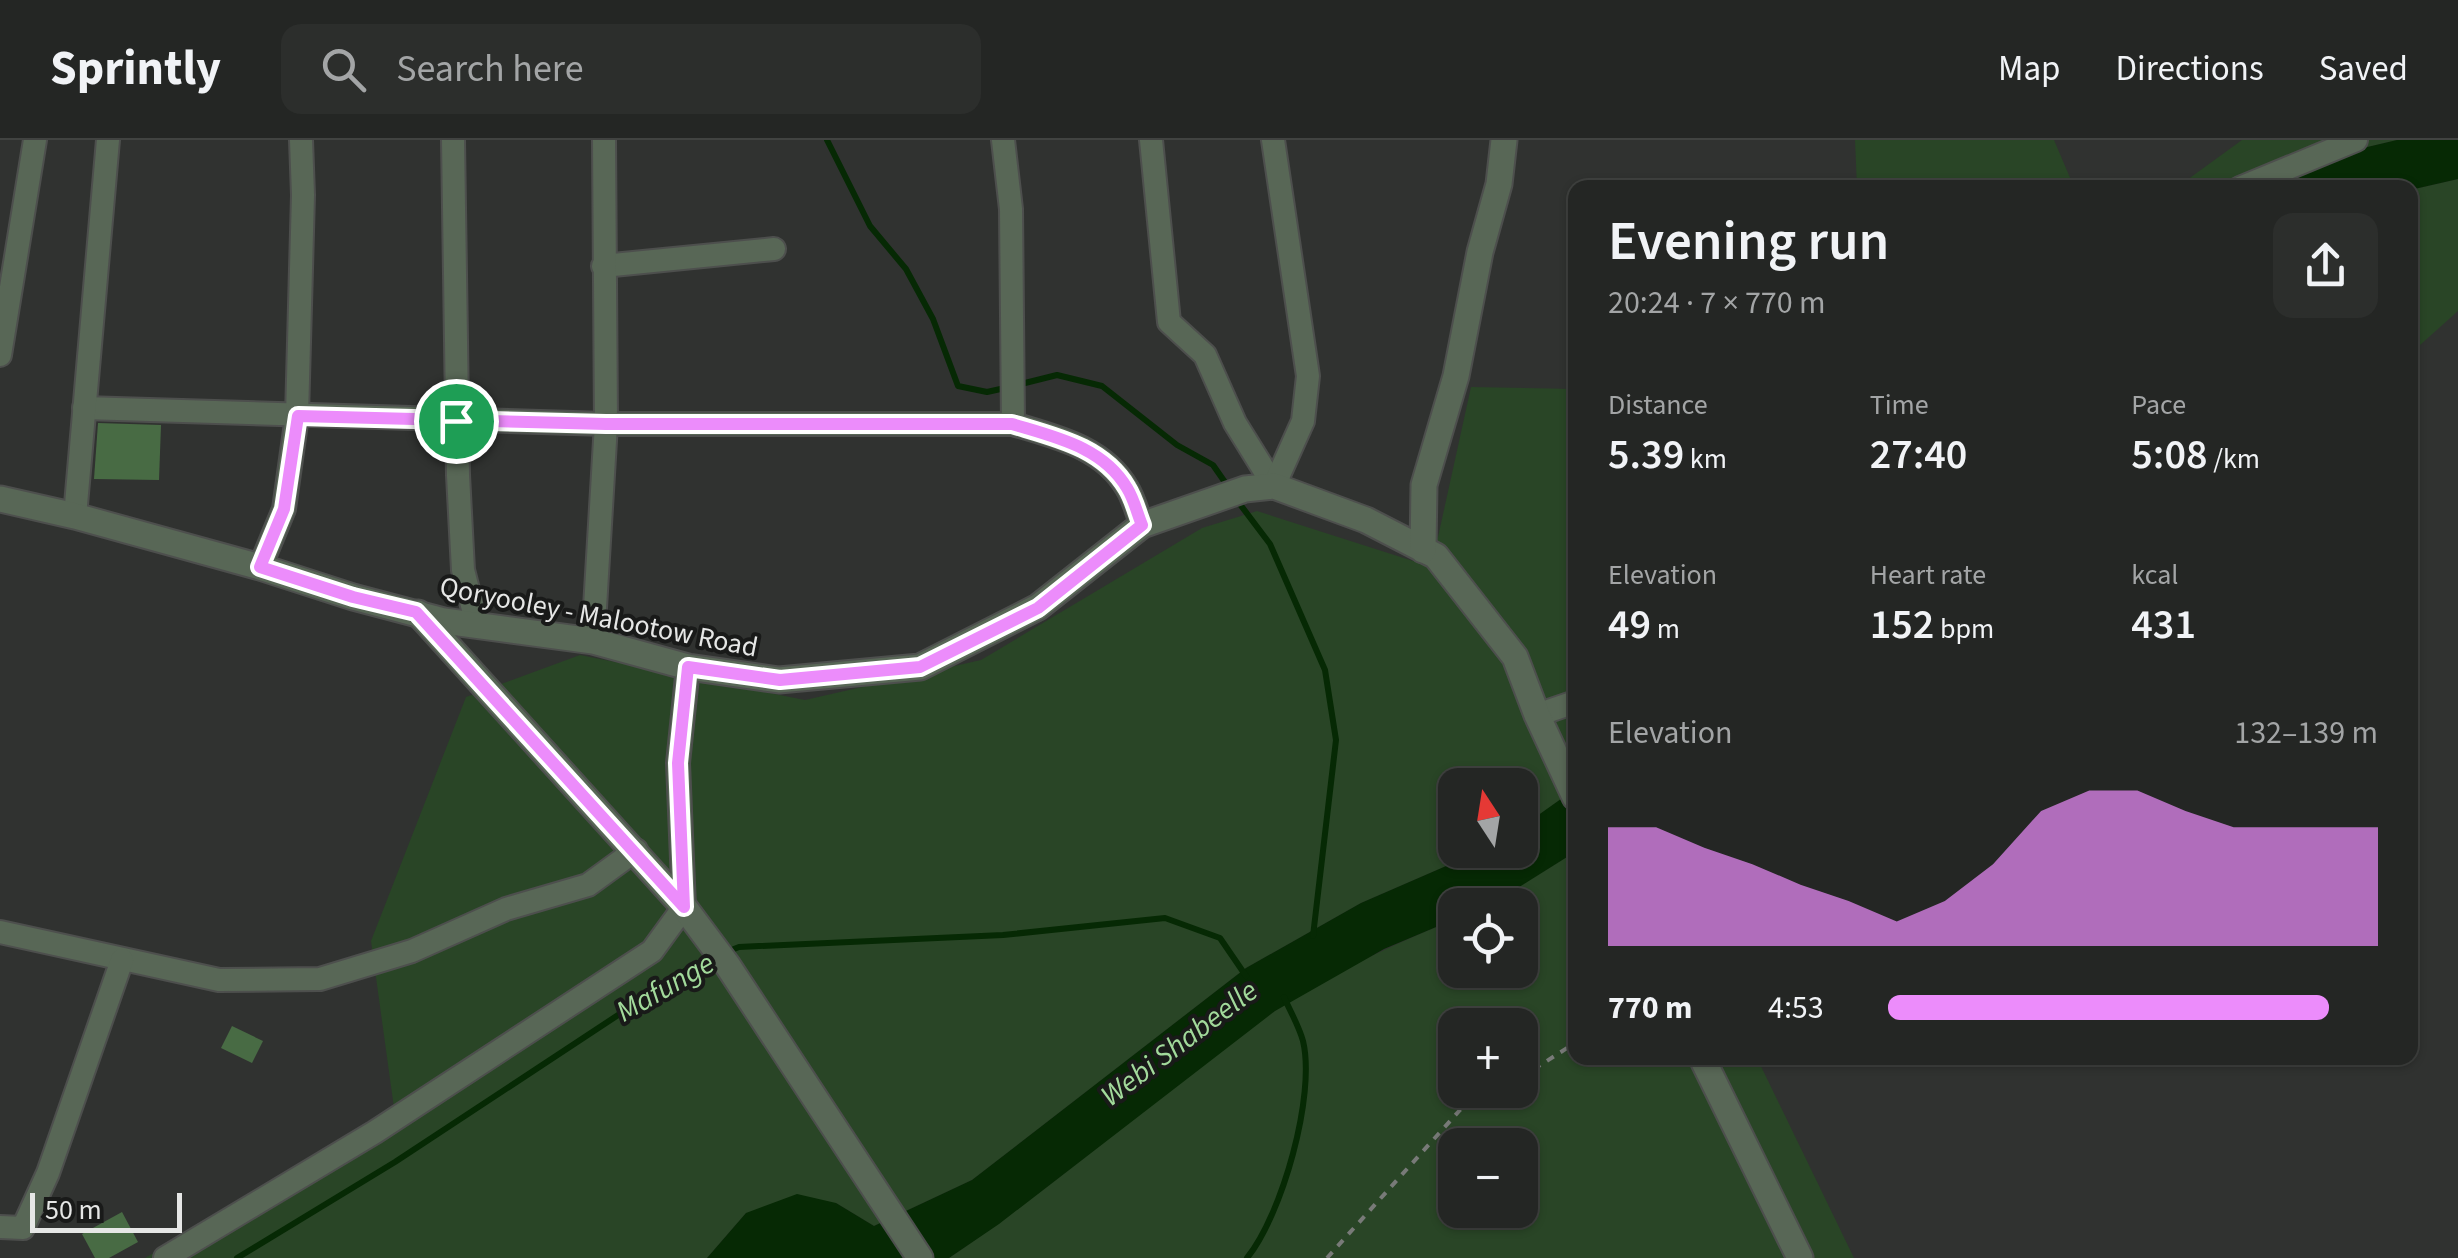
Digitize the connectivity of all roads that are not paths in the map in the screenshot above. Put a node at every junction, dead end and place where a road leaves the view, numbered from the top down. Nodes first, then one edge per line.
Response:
1 (35, 140) edge
2 (108, 140) edge
3 (301, 140) edge
4 (453, 140) edge
5 (604, 140) edge
6 (1002, 140) edge
7 (1151, 140) edge
8 (1273, 140) edge
9 (1504, 140) edge
10 (2356, 140) edge
11 (2259, 180) edge
12 (774, 249) dead end
13 (602, 266) junction
14 (0, 355) edge
15 (84, 408) junction
16 (298, 416) junction
17 (456, 421) junction
18 (606, 424) junction
19 (1012, 424) junction
20 (1274, 486) junction
21 (0, 499) edge
22 (75, 516) junction
23 (1142, 525) junction
24 (1423, 550) junction
25 (260, 567) junction
26 (416, 612) junction
27 (477, 624) junction
28 (593, 641) junction
29 (688, 667) junction
30 (1568, 704) edge
31 (1536, 715) junction
32 (1568, 783) edge
33 (636, 850) junction
34 (684, 907) junction
35 (2, 939) edge
36 (122, 960) junction
37 (1705, 1065) edge
38 (0, 1226) edge
39 (165, 1258) edge
40 (920, 1258) edge
41 (1800, 1258) edge

1 - 14 street
2 - 15 street
3 - 16 street
4 - 17 street
5 - 13 street
6 - 19 street
7 - 20 street
8 - 20 street
9 - 24 street
10 - 11 street
12 - 13 street
13 - 18 street
15 - 16 street
15 - 22 street
16 - 17 street
16 - 25 street
17 - 18 street
17 - 27 street
18 - 19 street
18 - 28 street
19 - 23 street
20 - 23 street, Qoryooley - Malootow Road
20 - 24 street
21 - 22 street, Qoryooley - Malootow Road
22 - 25 street, Qoryooley - Malootow Road
23 - 29 street, Qoryooley - Malootow Road
24 - 31 street
25 - 26 street, Qoryooley - Malootow Road
26 - 27 street, Qoryooley - Malootow Road
26 - 33 street
27 - 28 street, Qoryooley - Malootow Road
28 - 29 street, Qoryooley - Malootow Road
29 - 34 street
30 - 31 street
31 - 32 street
33 - 34 street
33 - 36 street
34 - 39 street
34 - 40 street
35 - 36 street
36 - 38 street
37 - 41 street

